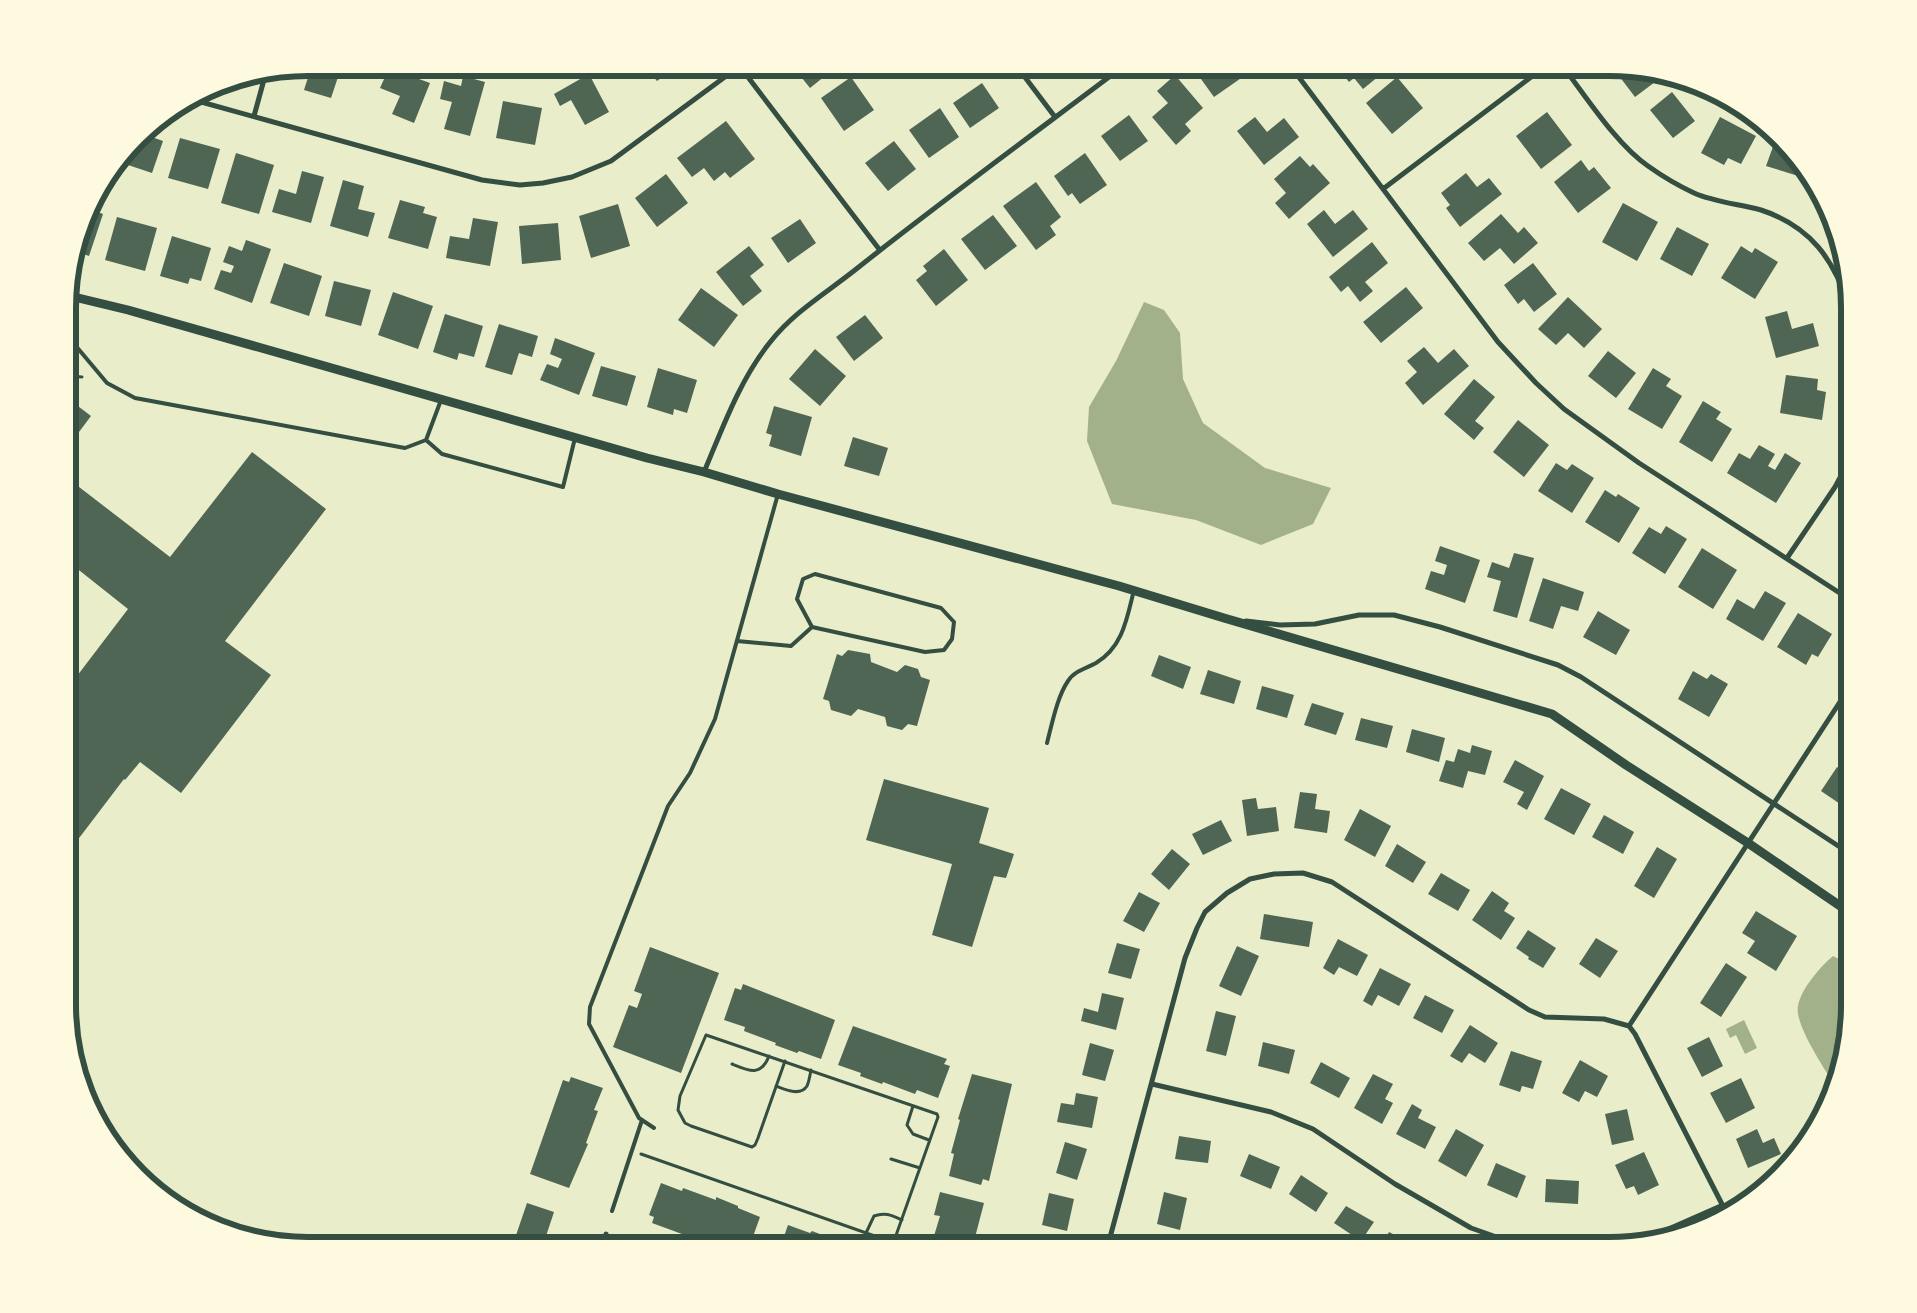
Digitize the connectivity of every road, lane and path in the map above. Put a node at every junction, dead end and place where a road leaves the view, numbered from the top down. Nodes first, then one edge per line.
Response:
1 (726, 76) edge
2 (747, 76) edge
3 (1024, 76) edge
4 (1110, 76) edge
5 (1298, 76) edge
6 (1532, 76) edge
7 (1570, 76) edge
8 (264, 81) edge
9 (202, 102) edge
10 (254, 116) junction
11 (1055, 117) junction
12 (1383, 189) junction
13 (879, 249) junction
14 (1839, 278) edge
15 (77, 298) edge
16 (76, 346) edge
17 (76, 376) edge
18 (82, 377) dead end
19 (441, 400) junction
20 (575, 438) junction
21 (426, 440) junction
22 (704, 472) junction
23 (1841, 476) edge
24 (778, 494) junction
25 (1787, 558) junction
26 (1134, 590) junction
27 (1841, 594) edge
28 (1224, 618) junction
29 (812, 627) junction
30 (737, 641) junction
31 (1841, 700) edge
32 (1046, 743) dead end
33 (1774, 804) junction
34 (1748, 843) junction
35 (1841, 848) edge
36 (1841, 907) edge
37 (1629, 1026) junction
38 (769, 1056) junction
39 (785, 1061) junction
40 (732, 1064) dead end
41 (812, 1070) junction
42 (1152, 1084) junction
43 (776, 1086) junction
44 (913, 1106) junction
45 (642, 1120) junction
46 (654, 1128) dead end
47 (929, 1140) junction
48 (644, 1146) dead end
49 (891, 1159) dead end
50 (920, 1168) junction
51 (1723, 1205) joint
52 (612, 1211) dead end
53 (902, 1220) junction
54 (1668, 1229) edge
55 (866, 1233) junction
56 (606, 1234) dead end
57 (605, 1237) edge
58 (878, 1237) edge
59 (896, 1237) edge
60 (1110, 1237) edge
61 (1496, 1237) edge

1 - 10 street
2 - 13 street
3 - 11 street
4 - 11 street
5 - 12 street
6 - 12 street
7 - 14 street
8 - 10 street
9 - 10 street
11 - 13 street
12 - 25 street
13 - 22 street
15 - 19 street
16 - 21 lane
17 - 18 path
19 - 20 street
19 - 21 lane
20 - 21 lane
20 - 22 street
22 - 24 street
23 - 25 street
24 - 26 street
24 - 30 lane
25 - 27 street
26 - 28 street
26 - 32 lane
28 - 33 street
28 - 34 street
29 - 29 lane
29 - 30 lane
30 - 45 lane
31 - 33 street
33 - 34 street
33 - 35 street
34 - 36 street
34 - 37 street
37 - 42 street
37 - 51 street
38 - 39 path
38 - 40 path
38 - 43 path
39 - 41 path
39 - 43 path
41 - 43 path
41 - 44 path
42 - 60 street
42 - 61 street
44 - 47 path
44 - 47 path
45 - 46 lane
45 - 52 lane
47 - 50 path
48 - 55 path
49 - 50 path
50 - 53 path
51 - 54 street
53 - 55 path
53 - 59 path
55 - 58 path
56 - 57 street

